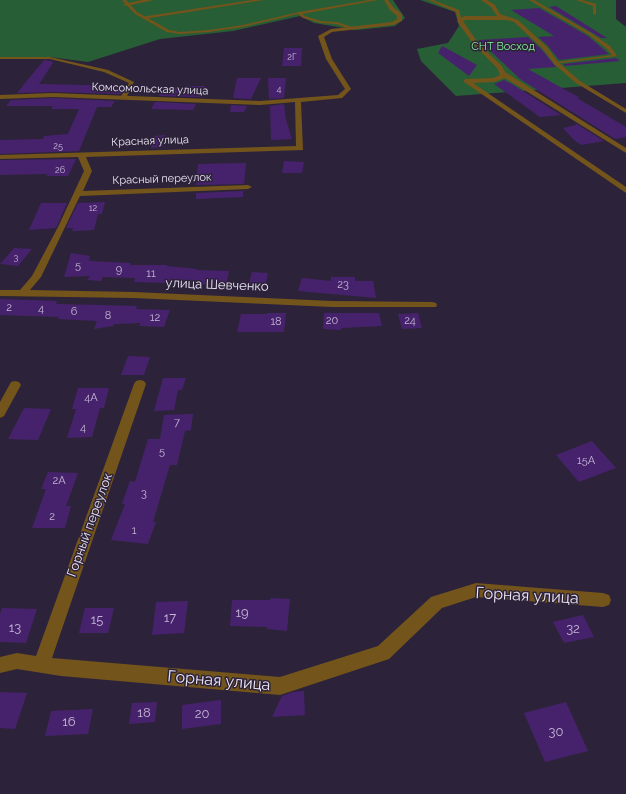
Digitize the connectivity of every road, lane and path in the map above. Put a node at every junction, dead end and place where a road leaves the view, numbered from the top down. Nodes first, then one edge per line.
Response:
1 (152, 0) edge
2 (262, 0) edge
3 (376, 0) edge
4 (386, 0) edge
5 (430, 0) edge
6 (483, 0) edge
7 (531, 0) edge
8 (578, 0) edge
9 (125, 2) edge
10 (299, 13) junction
11 (595, 14) dead end
12 (144, 17) junction
13 (507, 18) junction
14 (460, 21) junction
15 (354, 29) junction
16 (0, 58) edge
17 (556, 63) junction
18 (502, 73) junction
19 (578, 82) joint
20 (0, 97) edge
21 (123, 98) junction
22 (298, 100) junction
23 (626, 111) edge
24 (626, 151) edge
25 (81, 154) junction
26 (0, 157) edge
27 (616, 184) junction
28 (626, 184) edge
29 (248, 187) dead end
30 (626, 191) edge
31 (77, 194) junction
32 (0, 293) edge
33 (22, 294) junction
34 (432, 305) dead end
35 (140, 384) dead end
36 (15, 385) dead end
37 (0, 413) edge
38 (603, 600) dead end
39 (0, 665) edge
40 (41, 665) junction

1 - 9 street
2 - 12 street
3 - 10 lane
4 - 15 street
5 - 14 lane
6 - 13 street
7 - 17 lane
8 - 11 lane
9 - 12 lane
10 - 12 lane
10 - 15 lane
13 - 14 street
13 - 17 street
14 - 18 street
15 - 22 street, Комсомольская улица
16 - 21 lane
17 - 19 street
18 - 24 street
18 - 27 street
19 - 23 lane
20 - 21 street, Комсомольская улица
21 - 22 street, Комсомольская улица
22 - 25 street, Красная улица
25 - 26 street, Красная улица
25 - 31 street
27 - 28 street
27 - 30 street
29 - 31 street, Красный переулок
31 - 33 street
32 - 33 street, улица Шевченко
33 - 34 street, улица Шевченко
35 - 40 street, Горный переулок
36 - 37 street
38 - 40 street, Горная улица
39 - 40 street, Горная улица

